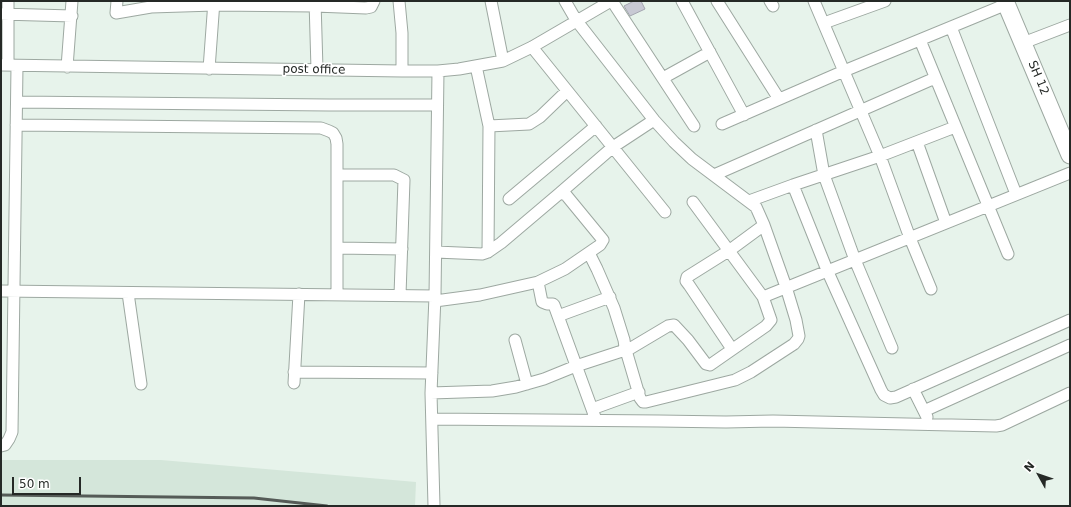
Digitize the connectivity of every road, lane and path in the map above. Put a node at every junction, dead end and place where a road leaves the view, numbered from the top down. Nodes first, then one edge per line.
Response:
1 (8, 1) edge
2 (72, 1) edge
3 (117, 1) edge
4 (374, 1) edge
5 (399, 1) edge
6 (491, 1) edge
7 (565, 1) edge
8 (611, 1) edge
9 (682, 1) edge
10 (717, 1) edge
11 (814, 1) edge
12 (885, 1) edge
13 (214, 3) edge
14 (315, 3) edge
15 (1006, 3) edge
16 (152, 4) edge
17 (4, 14) edge
18 (72, 16) junction
19 (576, 20) junction
20 (824, 23) junction
21 (1070, 25) edge
22 (951, 27) junction
23 (920, 40) junction
24 (1023, 43) junction
25 (532, 47) junction
26 (710, 52) junction
27 (502, 61) junction
28 (9, 65) edge
29 (476, 66) junction
30 (67, 67) junction
31 (209, 69) junction
32 (317, 70) junction
33 (438, 71) junction
34 (844, 71) junction
35 (402, 72) junction
36 (663, 78) junction
37 (935, 78) junction
38 (567, 91) junction
39 (779, 98) junction
40 (17, 102) junction
41 (437, 105) junction
42 (861, 111) junction
43 (744, 115) junction
44 (654, 120) junction
45 (722, 124) dead end
46 (16, 125) junction
47 (490, 126) junction
48 (596, 126) junction
49 (694, 126) dead end
50 (955, 127) junction
51 (816, 130) junction
52 (917, 142) junction
53 (613, 148) junction
54 (1070, 155) edge
55 (880, 156) junction
56 (1070, 173) edge
57 (337, 175) junction
58 (714, 175) junction
59 (824, 176) junction
60 (793, 185) junction
61 (560, 193) junction
62 (1016, 194) junction
63 (509, 199) dead end
64 (749, 201) junction
65 (693, 202) dead end
66 (988, 206) junction
67 (665, 212) dead end
68 (946, 223) junction
69 (764, 225) junction
70 (910, 238) junction
71 (337, 248) junction
72 (402, 249) junction
73 (730, 250) junction
74 (436, 252) junction
75 (488, 252) junction
76 (589, 253) junction
77 (1008, 254) dead end
78 (855, 260) junction
79 (827, 270) junction
80 (538, 282) junction
81 (786, 288) junction
82 (931, 289) dead end
83 (1, 291) edge
84 (14, 291) junction
85 (128, 293) junction
86 (299, 294) junction
87 (337, 295) junction
88 (400, 295) junction
89 (610, 297) junction
90 (763, 297) junction
91 (435, 298) junction
92 (558, 316) junction
93 (1070, 320) edge
94 (515, 340) dead end
95 (1070, 345) edge
96 (892, 348) dead end
97 (626, 349) junction
98 (732, 349) junction
99 (576, 366) junction
100 (6, 369) edge
101 (432, 372) junction
102 (141, 384) dead end
103 (527, 384) junction
104 (913, 389) junction
105 (432, 392) junction
106 (639, 392) junction
107 (1070, 393) edge
108 (592, 409) junction
109 (924, 411) junction
110 (432, 419) junction
111 (596, 420) junction
112 (930, 424) junction
113 (1, 446) edge
114 (434, 506) edge

1 - 17 street
2 - 18 street
3 - 16 street
4 - 14 street
5 - 35 street
6 - 27 street
7 - 19 street
8 - 19 street, post office
8 - 36 street
9 - 26 street
10 - 39 street
11 - 20 street
12 - 20 street
13 - 14 street
13 - 16 street
13 - 31 street
14 - 32 street
15 - 22 street
15 - 24 highway, SH 12
17 - 18 street
17 - 28 street
18 - 30 street
19 - 25 street, post office
19 - 44 street
20 - 34 street
21 - 24 street
22 - 23 street
22 - 62 street
23 - 34 street
23 - 37 street
24 - 54 highway, SH 12
25 - 27 street, post office
25 - 38 street
26 - 36 street
26 - 43 street
27 - 29 street, post office
28 - 30 street, post office
28 - 40 street
29 - 33 street, post office
29 - 47 street
30 - 31 street, post office
31 - 32 street, post office
32 - 35 street, post office
33 - 35 street, post office
33 - 41 street
34 - 39 street
34 - 42 street
36 - 49 street
37 - 42 street
37 - 50 street
38 - 47 street
38 - 48 street
39 - 43 street
40 - 41 street
40 - 46 street
41 - 74 street
42 - 51 street
42 - 55 street
43 - 45 street
44 - 53 street
44 - 58 street
46 - 57 street
46 - 84 street
47 - 75 street
48 - 53 street
48 - 63 street
50 - 52 street
50 - 66 street
51 - 58 street
51 - 59 street
52 - 55 street
52 - 68 street
53 - 61 street
53 - 67 street
55 - 59 street
55 - 70 street
56 - 62 street
57 - 71 street
57 - 72 street
58 - 64 street
59 - 60 street
59 - 78 street
60 - 64 street
60 - 79 street
61 - 75 street
61 - 76 street
62 - 66 street
64 - 69 street
65 - 73 street
66 - 68 street
66 - 77 street
68 - 70 street
69 - 73 street
69 - 81 street
70 - 78 street
70 - 82 street
71 - 72 street
71 - 87 street
72 - 88 street
73 - 90 street
73 - 98 street
74 - 75 street
74 - 91 street
76 - 80 street
76 - 89 street
78 - 79 street
78 - 96 street
79 - 81 street
79 - 104 street
80 - 91 street
80 - 92 street
81 - 90 street
81 - 106 street
83 - 84 street
84 - 85 street
84 - 100 street
85 - 86 street
85 - 102 street
86 - 87 street
86 - 101 street
87 - 88 street
88 - 91 street
89 - 92 street
89 - 97 street
90 - 98 street
91 - 101 street
92 - 99 street
93 - 104 street
94 - 103 street
95 - 109 street
97 - 98 street
97 - 99 street
97 - 106 street
99 - 103 street
99 - 108 street
100 - 113 street
101 - 105 street
103 - 105 street
104 - 109 street
105 - 110 street
106 - 108 street
107 - 112 street
108 - 111 street
109 - 112 street
110 - 111 street
110 - 114 street
111 - 112 street

